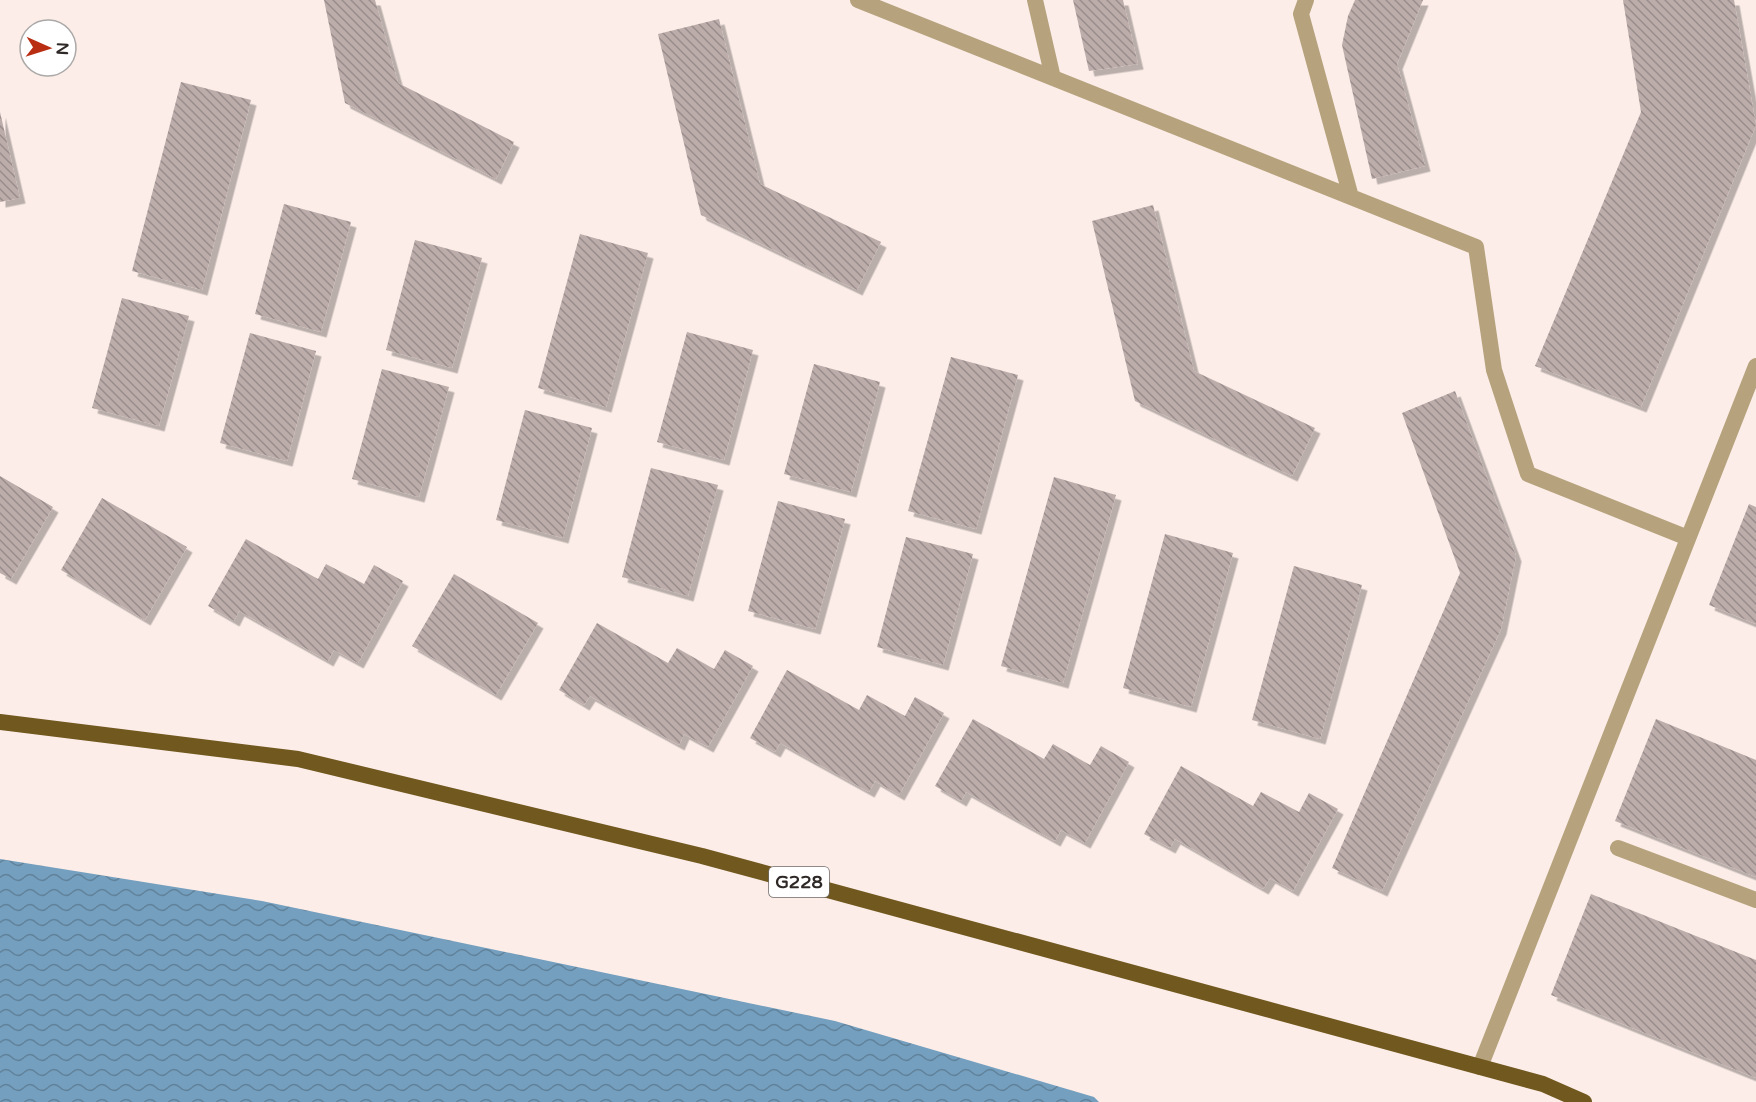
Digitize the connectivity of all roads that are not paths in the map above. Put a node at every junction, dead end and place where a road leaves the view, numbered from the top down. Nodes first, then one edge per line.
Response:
1 (858, 0) edge
2 (1035, 0) edge
3 (1306, 0) edge
4 (1053, 78) junction
5 (1351, 197) junction
6 (1756, 366) edge
7 (1750, 397) edge
8 (1688, 538) junction
9 (0, 722) edge
10 (1618, 848) dead end
11 (1756, 900) edge
12 (1480, 1067) junction
13 (1584, 1102) edge

1 - 4 street
2 - 4 street
3 - 5 street
4 - 5 street
5 - 8 street
6 - 7 street
7 - 8 street
8 - 12 street
9 - 12 highway, G228
10 - 11 street
12 - 13 highway, G228

